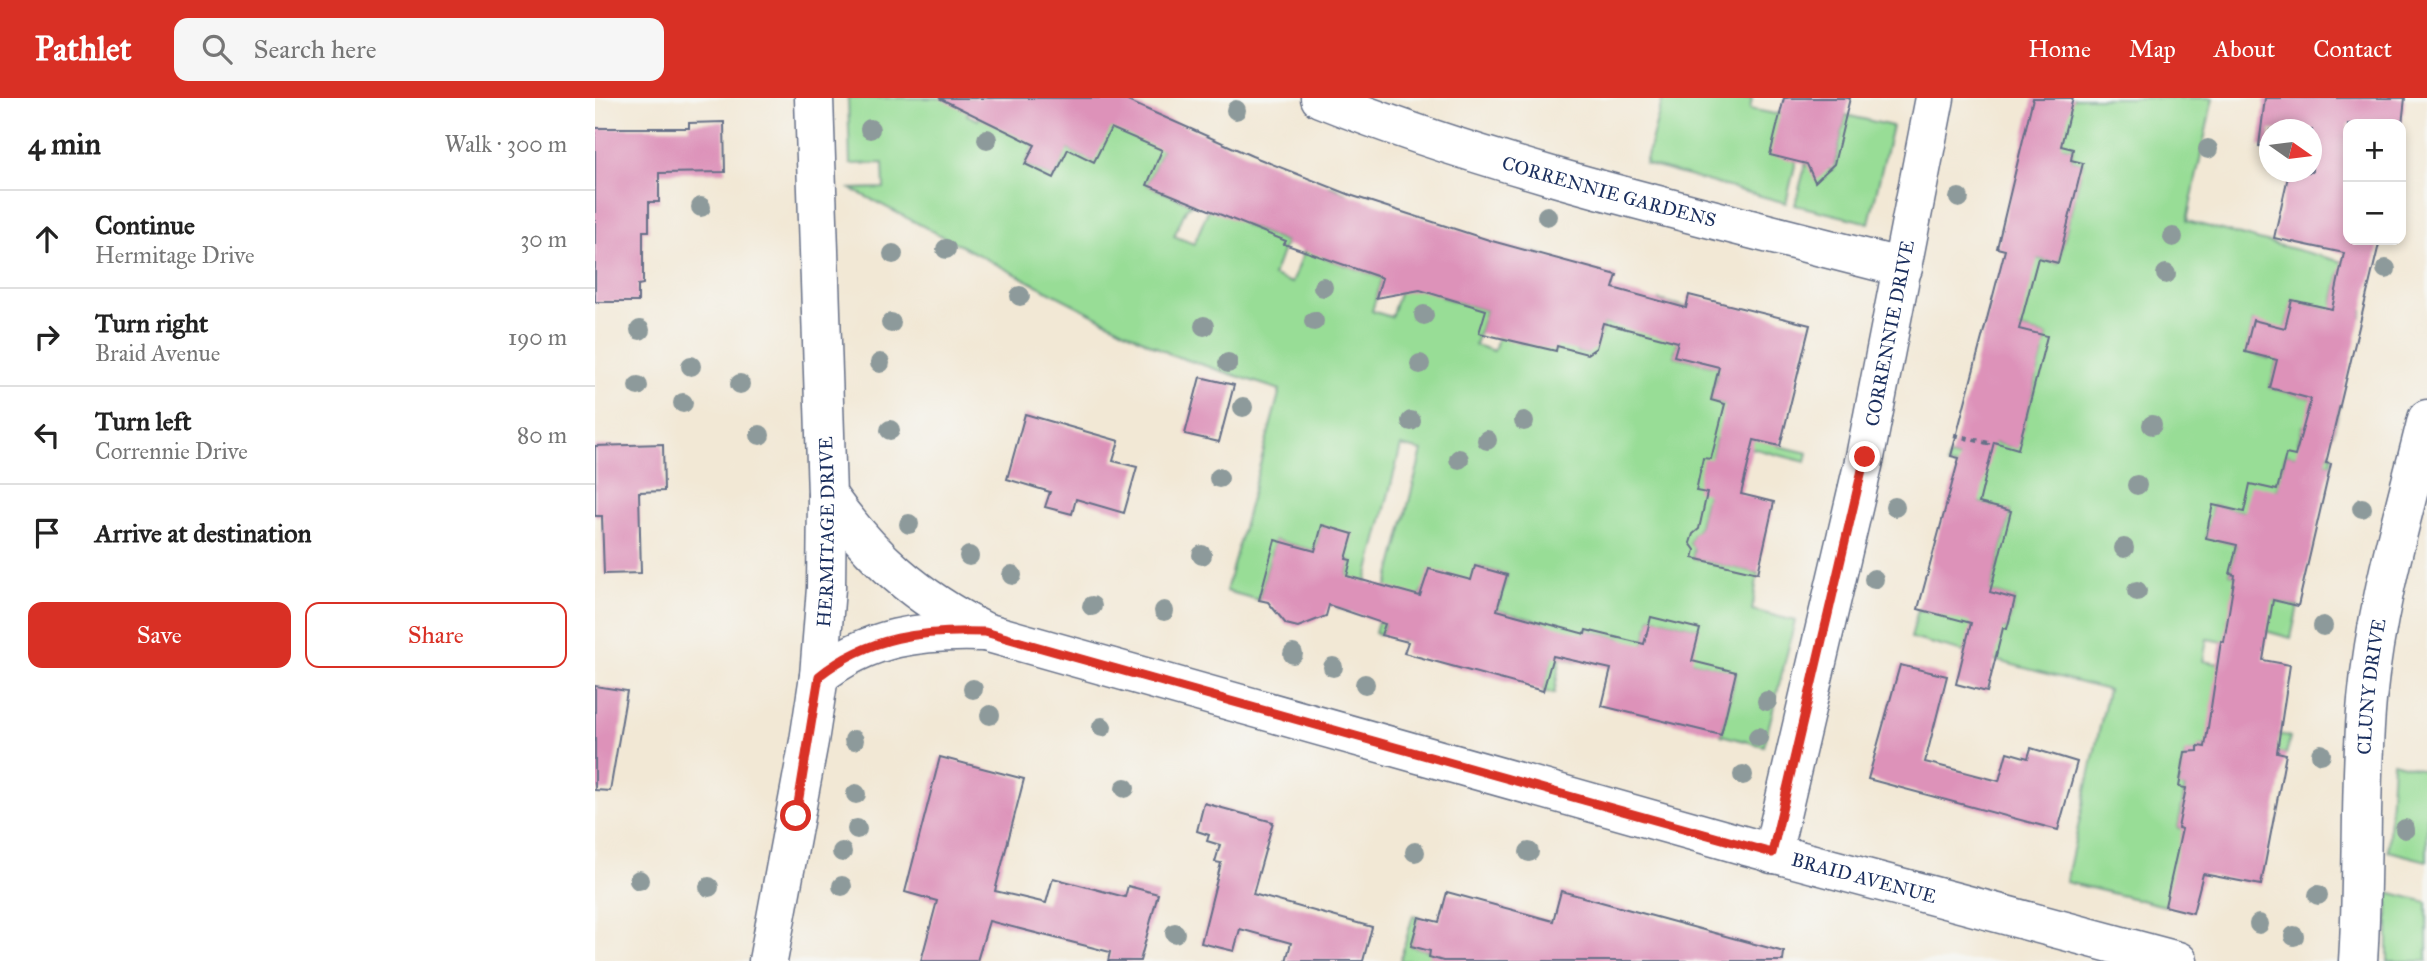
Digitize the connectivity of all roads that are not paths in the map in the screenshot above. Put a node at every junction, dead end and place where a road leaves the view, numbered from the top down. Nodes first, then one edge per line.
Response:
1 (814, 98) edge
2 (1320, 98) edge
3 (1935, 98) edge
4 (1903, 268) junction
5 (2427, 419) edge
6 (827, 495) junction
7 (985, 632) junction
8 (819, 676) junction
9 (1772, 853) junction
10 (768, 961) edge
11 (2178, 961) edge
12 (2358, 961) edge

1 - 6 street, HERMITAGE DRIVE
2 - 4 street, CORRENNIE GARDENS
3 - 4 street, CORRENNIE DRIVE
4 - 9 street, CORRENNIE DRIVE
5 - 12 street, CLUNY DRIVE
6 - 7 street, BRAID AVENUE
6 - 8 street, HERMITAGE DRIVE
7 - 8 street, BRAID AVENUE
7 - 9 street, BRAID AVENUE
8 - 10 street, HERMITAGE DRIVE
9 - 11 street, BRAID AVENUE

